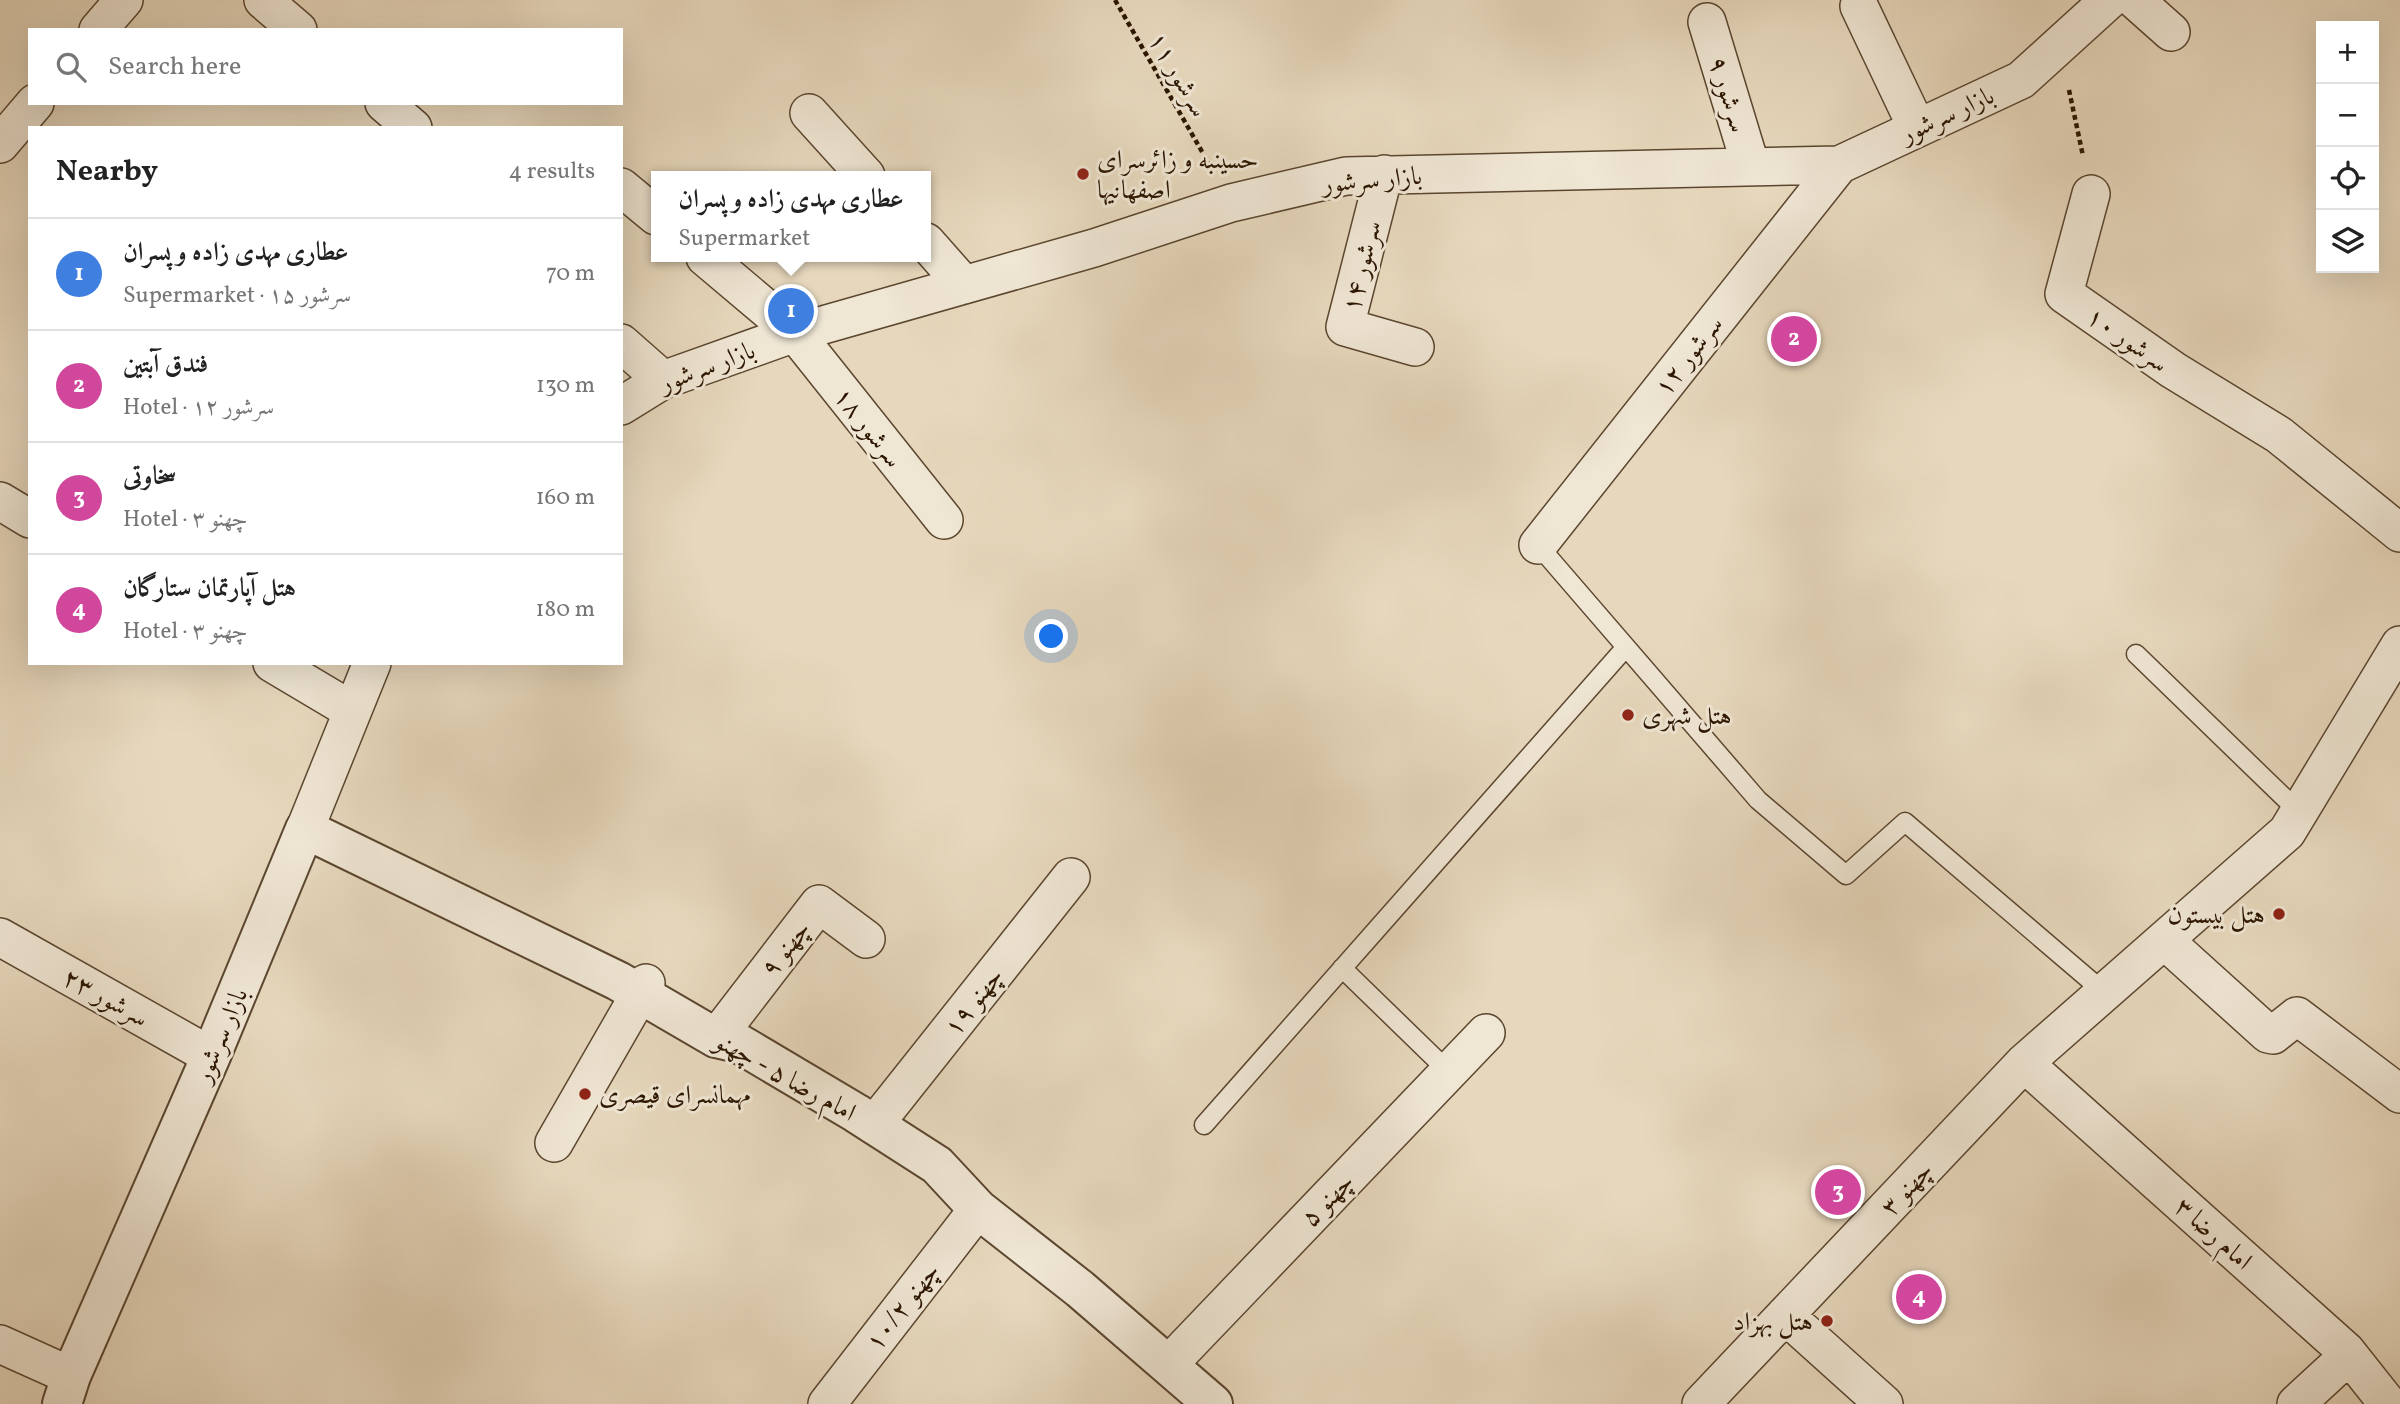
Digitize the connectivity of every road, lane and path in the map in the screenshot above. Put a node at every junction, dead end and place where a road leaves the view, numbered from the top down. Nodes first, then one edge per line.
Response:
1 (124, 0) edge
2 (263, 0) edge
3 (1115, 0) edge
4 (2109, 0) edge
5 (2135, 0) edge
6 (1859, 6) dead end
7 (1707, 22) dead end
8 (100, 28) edge
9 (296, 28) edge
10 (2171, 32) dead end
11 (2060, 44) junction
12 (33, 105) edge
13 (386, 105) edge
14 (809, 113) dead end
15 (411, 126) edge
16 (1917, 128) junction
17 (0, 144) edge
18 (1839, 165) junction
19 (1751, 167) junction
20 (861, 171) edge
21 (1384, 174) junction
22 (623, 189) edge
23 (2091, 194) joint
24 (1231, 203) junction
25 (651, 212) edge
26 (931, 249) edge
27 (711, 262) edge
28 (964, 285) junction
29 (795, 333) junction
30 (623, 345) edge
31 (1415, 347) dead end
32 (663, 380) junction
33 (623, 405) edge
34 (0, 501) edge
35 (28, 518) edge
36 (944, 520) dead end
37 (2400, 533) edge
38 (1538, 545) joint
39 (2400, 645) edge
40 (1626, 647) junction
41 (2136, 654) dead end
42 (275, 665) edge
43 (371, 665) edge
44 (351, 710) junction
45 (2299, 812) junction
46 (304, 830) junction
47 (1071, 877) dead end
48 (0, 937) edge
49 (866, 939) dead end
50 (2164, 940) junction
51 (1342, 968) junction
52 (644, 988) junction
53 (2105, 993) junction
54 (1486, 1033) dead end
55 (716, 1038) junction
56 (211, 1056) junction
57 (2024, 1063) junction
58 (1449, 1072) junction
59 (2400, 1094) edge
60 (874, 1125) junction
61 (1204, 1125) dead end
62 (554, 1143) dead end
63 (978, 1209) junction
64 (1785, 1315) junction
65 (0, 1344) edge
66 (2348, 1356) junction
67 (1168, 1365) junction
68 (67, 1390) edge
69 (827, 1404) edge
70 (1213, 1404) edge
71 (1701, 1404) edge
72 (1884, 1404) edge
73 (2296, 1404) edge
74 (2388, 1404) edge

1 - 8 street
2 - 9 street
3 - 24 path, سرشور ۱۱
4 - 11 street, بازار سرشور
5 - 10 street
6 - 16 street
7 - 19 street, سرشور ۹
11 - 16 street, بازار سرشور
11 - 23 path
12 - 17 street
13 - 15 street
14 - 20 street
16 - 18 street, بازار سرشور
18 - 19 street, بازار سرشور
18 - 38 street, سرشور ۱۲
19 - 21 street, بازار سرشور
21 - 24 street, بازار سرشور
21 - 31 street, سرشور ۱۴
22 - 25 street
23 - 37 street, سرشور ۱۰
24 - 28 street, بازار سرشور
26 - 28 street
27 - 29 street, سرشور ۱۸
28 - 29 street, بازار سرشور
29 - 32 street, بازار سرشور
29 - 36 street, سرشور ۱۸
30 - 32 street
32 - 33 street, بازار سرشور
34 - 35 street
38 - 40 lane
39 - 45 street, چهنو ۳
40 - 51 lane
40 - 53 lane
41 - 45 lane
42 - 44 street
43 - 44 street, بازار سرشور
44 - 46 street, بازار سرشور
45 - 50 street, چهنو ۳
46 - 52 street, امام رضا ۵ - چهنو
46 - 56 street, بازار سرشور
47 - 60 street, چهنو ۱۹
48 - 56 street, سرشور ۲۳
49 - 55 street, چهنو ۹
50 - 53 street, چهنو ۳
50 - 59 street
51 - 58 lane
51 - 61 lane
52 - 55 street, امام رضا ۵ - چهنو
52 - 62 street
53 - 57 street, چهنو ۳
54 - 58 street, چهنو ۵
55 - 60 street, امام رضا ۵ - چهنو
56 - 68 street, بازار سرشور
57 - 64 street, چهنو ۳
57 - 66 street, امام رضا ۳
58 - 67 street, چهنو ۵
60 - 63 street, امام رضا ۵ - چهنو
63 - 67 street, امام رضا ۵ - چهنو
63 - 69 street, چهنو ۱۰/۲
64 - 71 street, چهنو ۳
64 - 72 street
65 - 68 street
66 - 73 street
66 - 74 street, امام رضا ۳
67 - 70 street, امام رضا ۵ - چهنو

